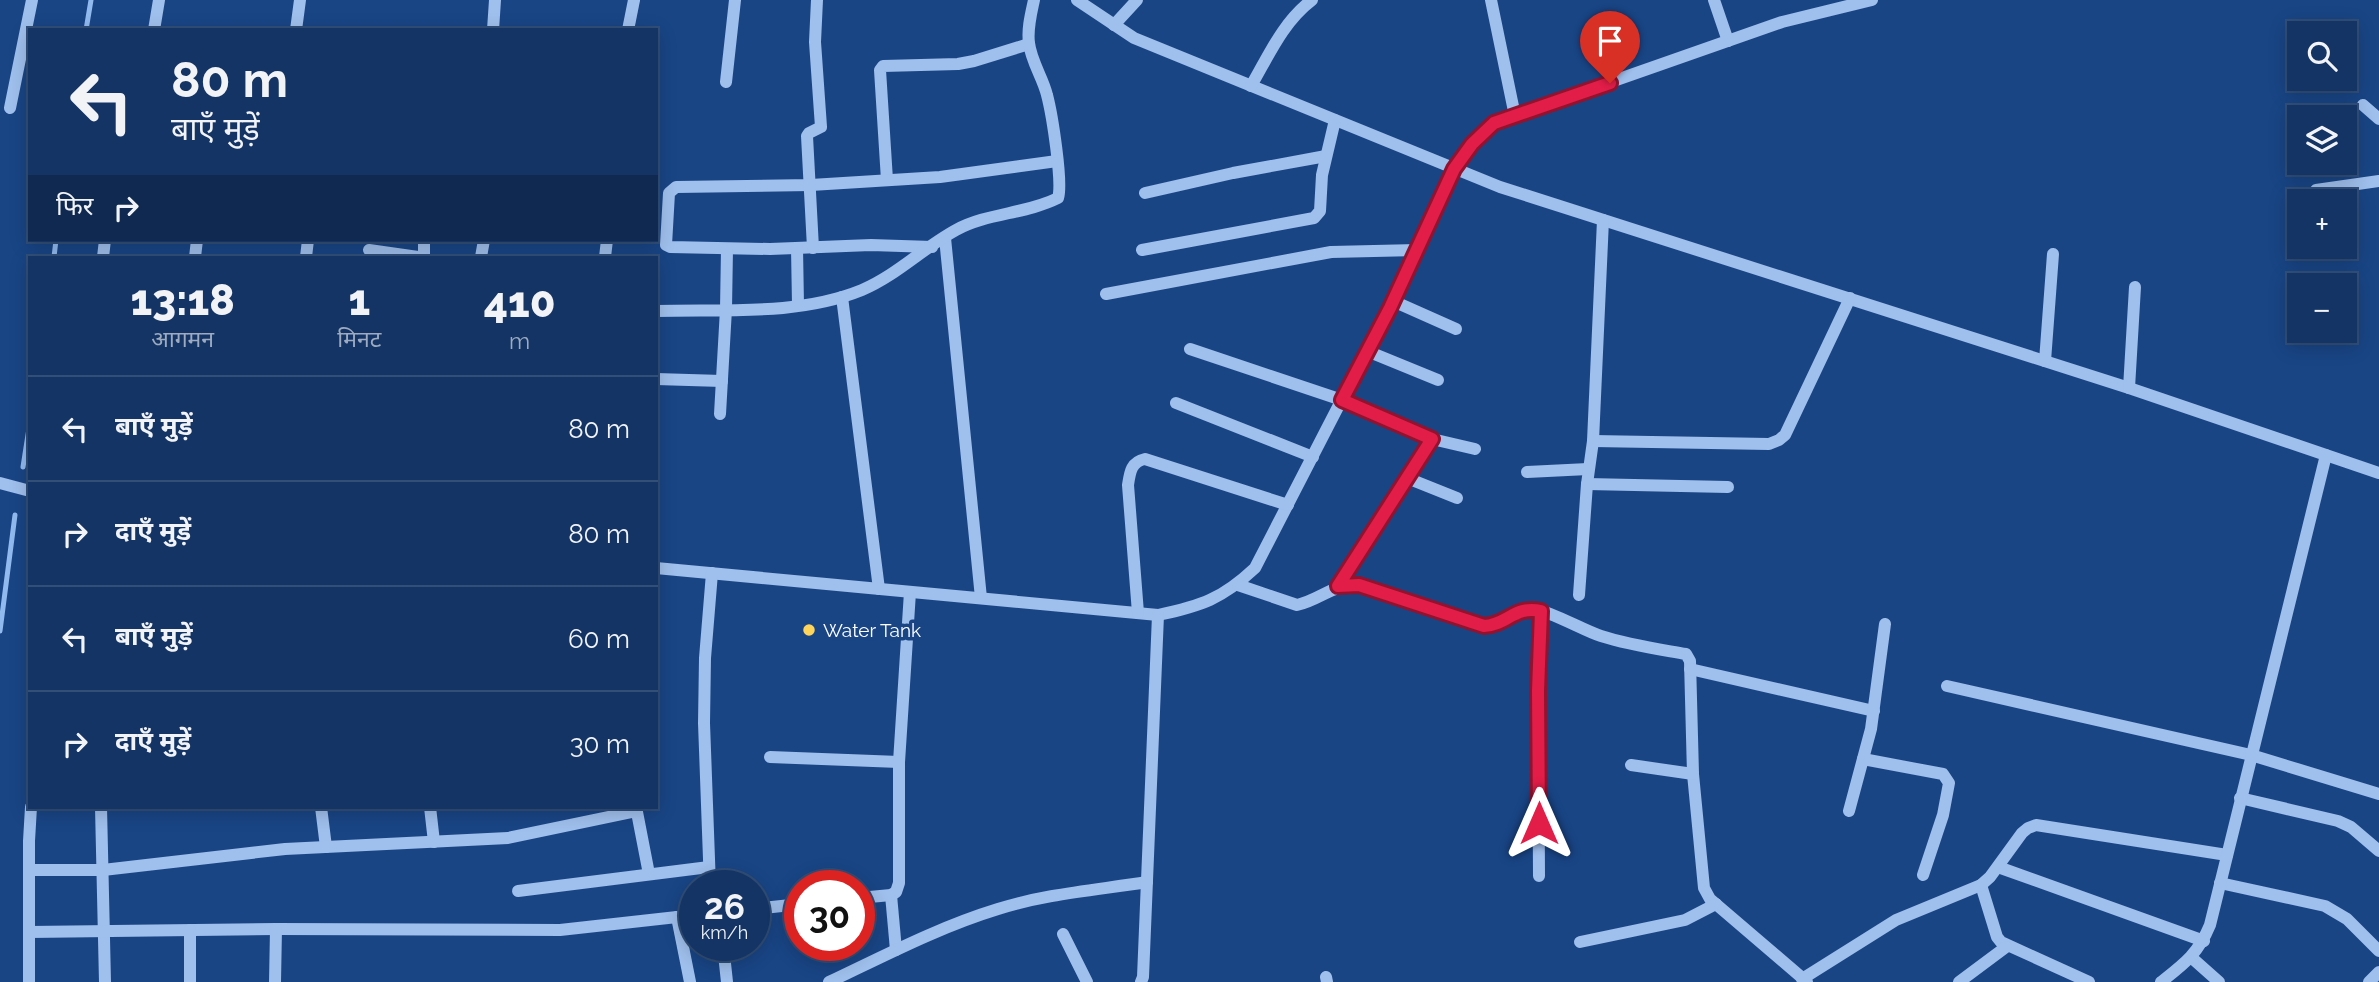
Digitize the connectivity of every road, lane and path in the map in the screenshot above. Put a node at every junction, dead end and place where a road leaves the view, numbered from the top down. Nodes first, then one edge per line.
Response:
1 (32, 0) edge
2 (159, 0) edge
3 (300, 0) edge
4 (495, 0) edge
5 (634, 0) edge
6 (735, 0) edge
7 (817, 0) edge
8 (1034, 0) edge
9 (1076, 0) edge
10 (1137, 0) edge
11 (1312, 0) edge
12 (1491, 0) edge
13 (1714, 0) edge
14 (1872, 0) edge
15 (1114, 25) junction
16 (154, 28) edge
17 (296, 28) edge
18 (493, 28) edge
19 (628, 28) edge
20 (1728, 41) junction
21 (1029, 44) junction
22 (726, 82) dead end
23 (1251, 86) junction
24 (2363, 105) dead end
25 (10, 108) dead end
26 (1515, 116) junction
27 (2379, 119) edge
28 (1335, 120) junction
29 (1326, 156) junction
30 (1057, 161) junction
31 (1454, 169) junction
32 (887, 180) junction
33 (2379, 181) edge
34 (811, 185) junction
35 (2323, 189) edge
36 (1145, 193) dead end
37 (1603, 220) junction
38 (945, 238) junction
39 (932, 247) junction
40 (797, 248) junction
41 (813, 248) junction
42 (727, 249) junction
43 (369, 250) dead end
44 (1142, 250) dead end
45 (1417, 250) junction
46 (2053, 254) dead end
47 (411, 256) edge
48 (2135, 287) dead end
49 (1106, 294) dead end
50 (842, 297) junction
51 (1850, 298) junction
52 (1393, 301) junction
53 (798, 305) junction
54 (726, 309) junction
55 (658, 311) edge
56 (1456, 329) dead end
57 (1190, 349) dead end
58 (1367, 351) junction
59 (2045, 361) junction
60 (658, 379) edge
61 (1438, 380) dead end
62 (722, 381) junction
63 (2129, 388) junction
64 (1342, 400) junction
65 (1176, 403) dead end
66 (720, 414) dead end
67 (1432, 439) junction
68 (1592, 441) junction
69 (1475, 449) dead end
70 (2326, 455) junction
71 (1313, 457) junction
72 (1588, 469) junction
73 (1527, 471) dead end
74 (2379, 472) edge
75 (1407, 478) junction
76 (0, 483) edge
77 (1587, 484) junction
78 (1728, 486) dead end
79 (28, 490) edge
80 (1457, 498) dead end
81 (1288, 505) junction
82 (658, 568) edge
83 (712, 573) junction
84 (1238, 585) junction
85 (1338, 586) junction
86 (879, 589) junction
87 (911, 592) junction
88 (1579, 595) dead end
89 (981, 598) junction
90 (1541, 611) junction
91 (1138, 613) junction
92 (1158, 615) junction
93 (1885, 624) dead end
94 (1690, 669) junction
95 (1947, 686) dead end
96 (1874, 711) junction
97 (2251, 755) junction
98 (770, 757) dead end
99 (1863, 759) junction
100 (899, 762) junction
101 (1631, 765) dead end
102 (1693, 774) junction
103 (2379, 794) edge
104 (2241, 798) junction
105 (31, 809) edge
106 (101, 809) edge
107 (321, 809) edge
108 (430, 809) edge
109 (591, 809) edge
110 (636, 809) edge
111 (1849, 811) dead end
112 (591, 821) junction
113 (434, 842) junction
114 (326, 847) junction
115 (2379, 851) edge
116 (2227, 855) junction
117 (709, 867) junction
118 (1998, 867) junction
119 (29, 870) junction
120 (103, 870) junction
121 (709, 870) edge
122 (649, 874) junction
123 (1923, 875) dead end
124 (1539, 876) dead end
125 (1147, 882) junction
126 (2220, 883) junction
127 (1981, 885) junction
128 (518, 891) dead end
129 (891, 895) junction
130 (875, 896) edge
131 (1716, 904) junction
132 (677, 917) joint
133 (276, 929) junction
134 (105, 930) junction
135 (190, 930) junction
136 (29, 932) junction
137 (1063, 934) dead end
138 (2204, 941) junction
139 (1580, 942) dead end
140 (2006, 947) junction
141 (897, 950) junction
142 (2379, 951) edge
143 (2192, 958) junction
144 (725, 961) edge
145 (2379, 972) edge
146 (1804, 980) edge
147 (29, 982) edge
148 (105, 982) edge
149 (190, 982) edge
150 (275, 982) edge
151 (690, 982) edge
152 (727, 982) edge
153 (829, 982) edge
154 (1087, 982) edge
155 (1141, 982) edge
156 (1959, 982) edge
157 (2088, 982) edge
158 (2161, 982) edge
159 (2219, 982) edge
160 (2369, 982) edge

1 - 25 street
2 - 16 street
3 - 17 street
4 - 18 street
5 - 19 street
6 - 22 street
7 - 34 street
8 - 21 street
9 - 15 street
10 - 15 street
11 - 23 street
12 - 26 street
13 - 20 street
14 - 20 street
15 - 23 street
20 - 26 street
21 - 30 street
21 - 32 street
23 - 28 street
24 - 27 street
26 - 31 street
28 - 29 street
28 - 31 street
29 - 36 street
29 - 44 street
30 - 32 street
30 - 38 street
31 - 37 street
31 - 45 street
32 - 34 street
33 - 35 street
34 - 41 street
34 - 42 street
37 - 51 street
37 - 68 street
38 - 39 street
38 - 89 street
39 - 41 street
39 - 50 street
40 - 41 street
40 - 42 street
40 - 53 street
42 - 54 street
43 - 47 street
45 - 49 street
45 - 52 street
46 - 59 street
48 - 63 street
50 - 53 street
50 - 86 street
51 - 59 street
51 - 68 street
52 - 56 street
52 - 58 street
53 - 54 street
54 - 55 street
54 - 62 street
57 - 64 street
58 - 61 street
58 - 64 street
59 - 63 street
60 - 62 street
62 - 66 street
63 - 70 street
64 - 67 street
64 - 71 street
65 - 71 street
67 - 69 street
67 - 75 street
68 - 72 street
70 - 74 street
70 - 97 street
71 - 81 street
72 - 73 street
72 - 77 street
75 - 80 street
75 - 85 street
76 - 79 street
77 - 78 street
77 - 88 street
81 - 84 street
81 - 91 street
82 - 83 street
83 - 86 street
83 - 117 street
84 - 85 street
84 - 92 street
85 - 90 street
86 - 87 street
87 - 89 street
87 - 100 street
89 - 91 street
90 - 94 street
90 - 124 street
91 - 92 street
92 - 125 street
93 - 96 street
94 - 96 street
94 - 102 street
95 - 97 street
96 - 99 street
97 - 103 street
97 - 104 street
98 - 100 street
99 - 111 street
99 - 123 street
100 - 129 street
101 - 102 street
102 - 131 street
104 - 115 street
104 - 116 street
105 - 119 street
106 - 120 street
107 - 114 street
108 - 113 street
109 - 112 street
110 - 112 street
110 - 122 street
112 - 113 street
113 - 114 street
114 - 120 street
116 - 118 street
116 - 126 street
117 - 121 street
117 - 122 street
118 - 127 street
118 - 138 street
119 - 120 street
119 - 136 street
120 - 134 street
122 - 128 street
125 - 141 street
125 - 155 street
126 - 138 street
126 - 142 street
127 - 140 street
127 - 146 street
129 - 130 street
129 - 141 street
131 - 139 street
131 - 146 street
132 - 133 street
132 - 151 street
133 - 135 street
133 - 150 street
134 - 135 street
134 - 136 street
134 - 148 street
135 - 149 street
136 - 147 street
137 - 154 street
138 - 143 street
140 - 156 street
140 - 157 street
141 - 153 street
143 - 158 street
143 - 159 street
144 - 152 street
145 - 160 street

